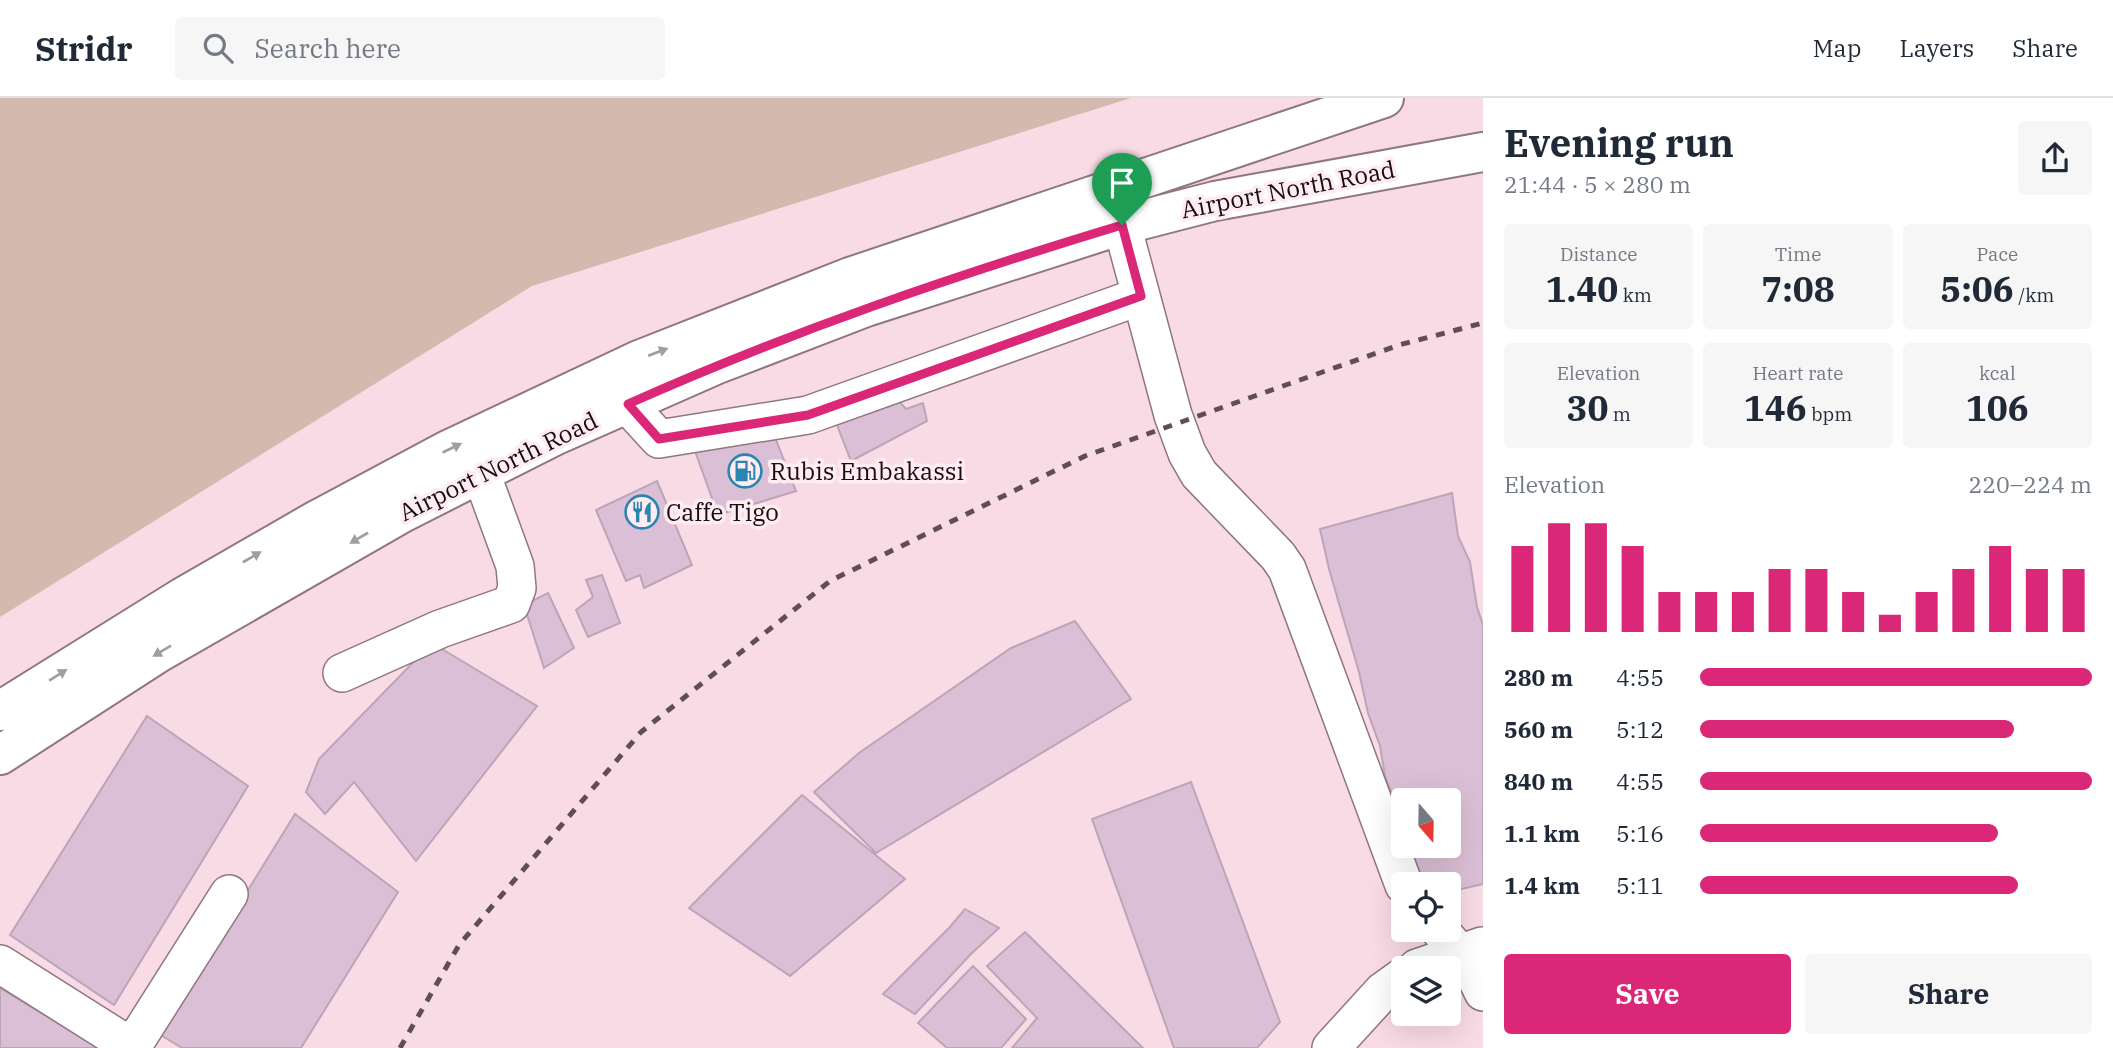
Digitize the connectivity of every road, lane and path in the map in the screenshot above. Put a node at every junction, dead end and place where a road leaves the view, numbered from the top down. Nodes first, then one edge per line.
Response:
1 (1384, 98) edge
2 (1483, 152) edge
3 (1122, 225) junction
4 (1141, 296) junction
5 (628, 404) junction
6 (481, 473) junction
7 (342, 673) dead end
8 (0, 711) edge
9 (0, 755) edge
10 (1399, 872) edge
11 (229, 894) dead end
12 (1460, 942) edge
13 (1437, 956) edge
14 (0, 964) edge
15 (1391, 985) edge
16 (1483, 992) edge
17 (132, 1048) edge
18 (1331, 1048) edge

8 -> 1 main road, Airport North Road
2 - 3 main road, Airport North Road
3 - 4 street
3 - 5 main road, Airport North Road
4 - 5 street
4 - 10 street
5 - 6 main road, Airport North Road
6 - 7 street
6 -> 9 main road, Airport North Road
11 - 17 street
12 - 13 street
12 - 16 street
14 - 17 street
15 - 18 street

